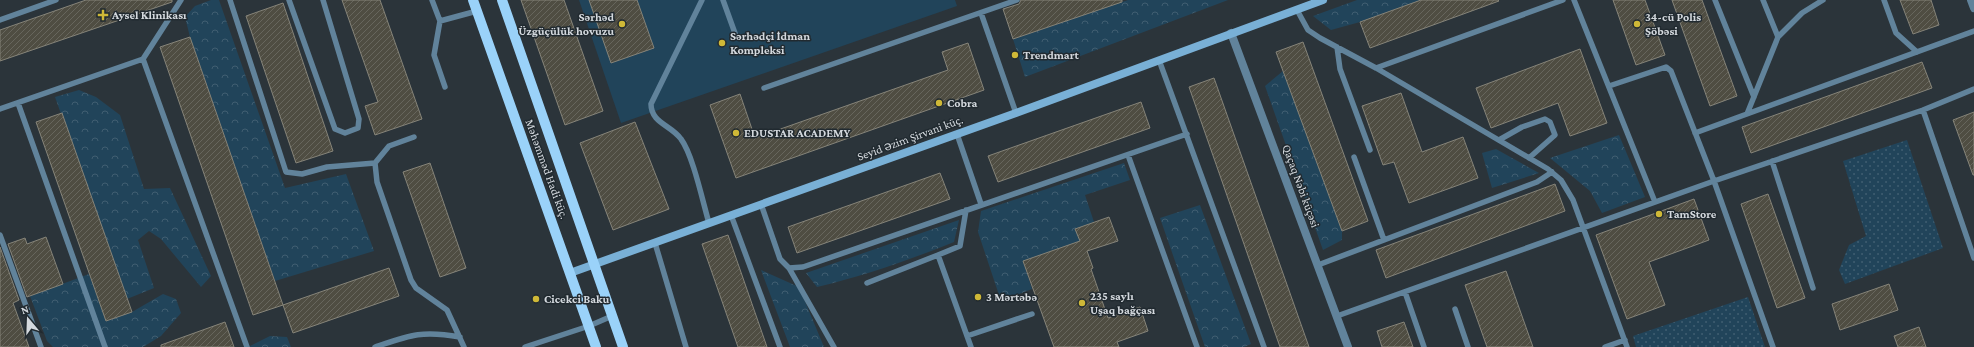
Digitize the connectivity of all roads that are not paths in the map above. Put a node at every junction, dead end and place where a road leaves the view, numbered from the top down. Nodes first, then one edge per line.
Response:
1 (56, 0) edge
2 (181, 0) edge
3 (230, 0) edge
4 (289, 0) edge
5 (323, 0) edge
6 (432, 0) edge
7 (473, 0) edge
8 (502, 0) edge
9 (509, 0) edge
10 (702, 0) edge
11 (723, 0) edge
12 (1017, 0) edge
13 (1323, 0) edge
14 (1563, 0) edge
15 (1574, 0) edge
16 (1715, 0) edge
17 (1763, 0) edge
18 (1823, 0) edge
19 (1884, 0) edge
20 (1971, 0) edge
21 (1974, 8) edge
22 (1297, 10) junction
23 (477, 11) junction
24 (981, 13) junction
25 (0, 20) edge
26 (440, 21) junction
27 (1974, 31) edge
28 (1231, 33) junction
29 (736, 36) dead end
30 (1778, 38) junction
31 (517, 42) junction
32 (1337, 47) junction
33 (1917, 52) junction
34 (143, 59) junction
35 (1159, 60) junction
36 (1376, 68) junction
37 (1608, 86) junction
38 (445, 87) dead end
39 (764, 88) dead end
40 (1974, 89) edge
41 (1754, 97) junction
42 (18, 103) junction
43 (0, 109) edge
44 (1923, 110) junction
45 (1016, 113) junction
46 (1747, 114) junction
47 (1695, 133) junction
48 (957, 134) junction
49 (1187, 134) junction
50 (414, 137) dead end
51 (1499, 140) junction
52 (1370, 150) dead end
53 (1128, 155) junction
54 (1354, 157) dead end
55 (1529, 158) junction
56 (1772, 161) junction
57 (375, 163) junction
58 (1552, 172) junction
59 (1714, 181) junction
60 (1655, 202) junction
61 (761, 204) junction
62 (981, 204) junction
63 (966, 210) junction
64 (730, 215) junction
65 (709, 223) junction
66 (1584, 228) junction
67 (0, 235) edge
68 (1384, 240) junction
69 (655, 243) junction
70 (938, 255) junction
71 (1974, 258) edge
72 (594, 265) junction
73 (1318, 265) junction
74 (790, 268) junction
75 (570, 273) junction
76 (867, 283) dead end
77 (1814, 288) dead end
78 (1405, 292) junction
79 (1455, 309) dead end
80 (1032, 314) dead end
81 (612, 316) junction
82 (1336, 316) junction
83 (589, 326) junction
84 (968, 336) junction
85 (460, 337) junction
86 (1625, 340) junction
87 (533, 346) edge
88 (41, 347) edge
89 (105, 347) edge
90 (247, 347) edge
91 (375, 347) edge
92 (464, 347) edge
93 (524, 347) edge
94 (596, 347) edge
95 (623, 347) edge
96 (686, 347) edge
97 (780, 347) edge
98 (834, 347) edge
99 (971, 347) edge
100 (1197, 347) edge
101 (1264, 347) edge
102 (1348, 347) edge
103 (1424, 347) edge
104 (1468, 347) edge
105 (1604, 347) edge
106 (1627, 347) edge
107 (1773, 347) edge

1 - 25 lane
2 - 34 lane
3 - 57 lane
4 - 5 lane
6 - 26 lane
7 - 23 main road, Məhəmməd Hadi küç.
8 - 31 main road, Məhəmməd Hadi küç.
9 - 31 main road
10 - 65 lane
11 - 29 lane
12 - 24 lane
13 - 22 main road, Seyid Əzim Şirvani küç.
14 - 36 lane
15 - 37 lane
16 - 41 lane
17 - 30 lane
18 - 30 lane
19 - 33 lane
20 - 21 street
22 - 28 main road, Seyid Əzim Şirvani küç.
22 - 32 lane
23 - 26 lane
23 - 75 main road, Məhəmməd Hadi küç.
24 - 39 lane
24 - 45 lane
26 - 38 lane
27 - 33 lane
28 - 35 main road, Seyid Əzim Şirvani küç.
28 - 73 street, Qaçaq Nəbi küçəsi
30 - 41 lane
31 - 72 main road, Məhəmməd Hadi küç.
32 - 36 lane
32 - 52 lane
33 - 46 lane
34 - 42 lane
34 - 90 lane
35 - 45 main road, Seyid Əzim Şirvani küç.
35 - 49 lane
36 - 51 lane
37 - 47 lane
37 - 60 lane
40 - 44 lane
41 - 46 lane
42 - 43 lane
42 - 89 lane
44 - 56 lane
44 - 71 lane
45 - 48 main road, Seyid Əzim Şirvani küç.
46 - 47 lane
47 - 59 lane
48 - 61 main road, Seyid Əzim Şirvani küç.
48 - 62 lane
49 - 53 lane
49 - 101 lane
50 - 57 lane
51 - 55 lane
51 - 55 lane
53 - 62 lane
53 - 100 lane
54 - 68 lane
55 - 58 lane
56 - 59 lane
56 - 77 lane
57 - 85 lane
58 - 66 lane
58 - 68 lane
59 - 60 lane
59 - 107 lane
60 - 66 lane
61 - 64 main road, Seyid Əzim Şirvani küç.
61 - 74 lane
62 - 63 lane
63 - 70 lane
63 - 74 lane
64 - 65 main road, Seyid Əzim Şirvani küç.
64 - 97 lane
65 - 69 main road, Seyid Əzim Şirvani küç.
66 - 78 lane
66 - 86 lane
67 - 88 lane
68 - 73 lane
69 - 72 main road, Seyid Əzim Şirvani küç.
69 - 96 lane
70 - 76 lane
70 - 84 lane
72 - 75 main road, Seyid Əzim Şirvani küç.
72 - 81 main road, Məhəmməd Hadi küç.
73 - 82 street, Qaçaq Nəbi küçəsi
74 - 98 lane
75 - 83 main road, Məhəmməd Hadi küç.
78 - 82 lane
78 - 103 lane
79 - 104 lane
80 - 84 lane
81 - 83 lane
81 - 95 main road, Məhəmməd Hadi küç.
82 - 102 street, Qaçaq Nəbi küçəsi
83 - 87 lane
83 - 94 main road, Məhəmməd Hadi küç.
84 - 99 lane
85 - 91 lane
85 - 92 lane
86 - 105 lane
86 - 106 lane
87 - 93 lane

